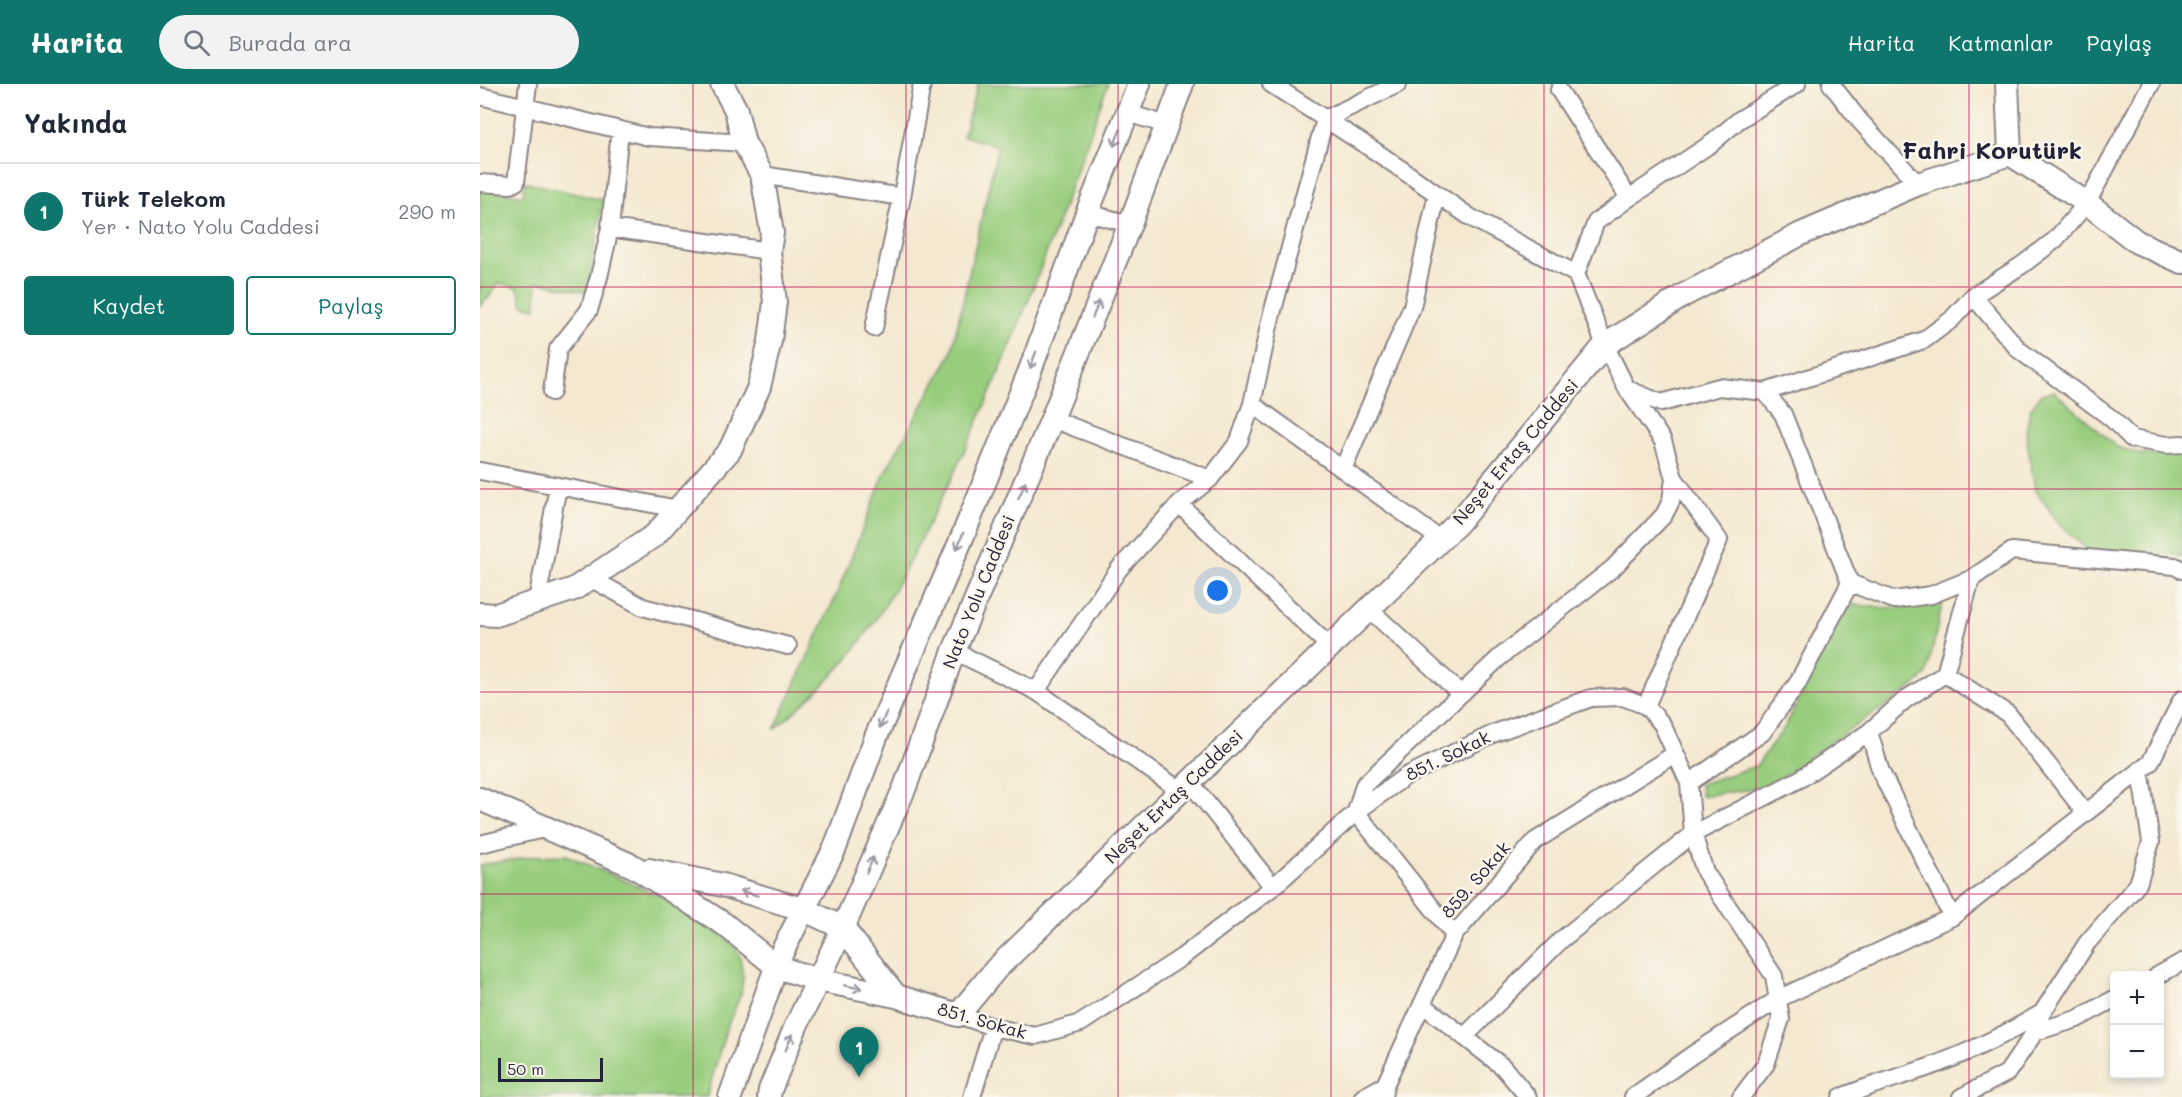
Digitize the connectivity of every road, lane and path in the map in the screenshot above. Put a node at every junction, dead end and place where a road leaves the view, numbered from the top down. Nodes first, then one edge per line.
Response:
1 (528, 84) edge
2 (722, 84) edge
3 (921, 84) edge
4 (1139, 84) edge
5 (1182, 84) edge
6 (1271, 84) edge
7 (1398, 84) edge
8 (1797, 84) edge
9 (1831, 84) edge
10 (2007, 84) edge
11 (2151, 84) edge
12 (1559, 90) dead end
13 (480, 96) edge
14 (526, 107) junction
15 (1127, 113) junction
16 (1325, 119) junction
17 (1167, 125) junction
18 (620, 130) junction
19 (744, 143) junction
20 (2010, 154) junction
21 (762, 175) junction
22 (480, 183) edge
23 (1918, 184) junction
24 (1437, 194) junction
25 (902, 197) junction
26 (1629, 198) junction
27 (2087, 203) junction
28 (1087, 213) junction
29 (1130, 224) junction
30 (610, 228) junction
31 (768, 251) junction
32 (2182, 262) edge
33 (1576, 274) junction
34 (1973, 296) junction
35 (874, 328) dead end
36 (1605, 345) junction
37 (1627, 389) junction
38 (552, 392) dead end
39 (1765, 392) junction
40 (1252, 404) junction
41 (1052, 419) junction
42 (2182, 444) edge
43 (1342, 470) junction
44 (480, 471) edge
45 (1674, 478) junction
46 (1210, 479) junction
47 (558, 486) junction
48 (1179, 504) junction
49 (678, 509) junction
50 (1441, 540) junction
51 (2182, 570) edge
52 (590, 578) junction
53 (1971, 579) junction
54 (1850, 583) junction
55 (537, 601) junction
56 (1370, 609) junction
57 (480, 614) edge
58 (788, 646) dead end
59 (1330, 647) junction
60 (954, 651) junction
61 (1945, 674) junction
62 (1036, 691) junction
63 (1461, 694) junction
64 (2182, 699) edge
65 (1646, 706) junction
66 (1869, 732) junction
67 (1676, 754) junction
68 (2140, 770) junction
69 (1689, 783) junction
70 (1185, 787) junction
71 (480, 799) edge
72 (1356, 812) junction
73 (2085, 812) junction
74 (548, 828) junction
75 (1693, 834) junction
76 (480, 844) edge
77 (633, 866) junction
78 (1274, 887) junction
79 (805, 910) junction
80 (1952, 917) junction
81 (843, 928) junction
82 (1454, 935) junction
83 (2182, 962) edge
84 (777, 967) junction
85 (2164, 971) edge
86 (818, 980) junction
87 (896, 996) junction
88 (1778, 999) junction
89 (2110, 1002) edge
90 (1422, 1004) junction
91 (2042, 1013) junction
92 (958, 1015) junction
93 (993, 1027) junction
94 (2035, 1032) junction
95 (1464, 1037) junction
96 (1384, 1091) edge
97 (730, 1097) edge
98 (769, 1097) edge
99 (972, 1097) edge
100 (1363, 1097) edge
101 (1528, 1097) edge
102 (1633, 1097) edge
103 (1742, 1097) edge
104 (1841, 1097) edge
105 (1961, 1097) edge

1 - 14 street
2 - 19 main road
3 - 25 street
4 - 15 main road
5 - 17 main road, Nato Yolu Caddesi
6 - 16 street
7 - 16 street
8 - 26 street
9 - 23 street
10 - 20 main road
11 - 27 street
12 - 26 street
13 - 14 street
14 - 18 street
14 - 22 street
15 - 17 street
15 -> 28 main road
16 - 24 street
16 - 40 street
17 - 29 main road, Nato Yolu Caddesi
18 - 19 street
18 - 30 street
19 - 21 main road
20 - 23 main road, Neşet Ertaş Caddesi
20 - 27 main road
21 - 25 street
21 - 31 main road
23 - 36 main road, Neşet Ertaş Caddesi
24 - 33 street
24 - 43 street
25 - 35 street
26 - 33 street
27 - 32 main road
27 - 34 street
28 - 29 street
28 -> 79 main road
41 -> 29 main road, Nato Yolu Caddesi
30 - 31 street
30 - 38 street
31 - 49 main road
33 - 36 street
34 - 39 street
34 - 42 street
36 - 37 street
36 - 50 main road, Neşet Ertaş Caddesi
37 - 39 street
37 - 45 street
39 - 54 street
40 - 43 street
40 - 46 street
41 - 46 street
60 -> 41 main road, Nato Yolu Caddesi
43 - 50 street
44 - 47 street
45 - 63 street
45 - 65 street
46 - 48 street
47 - 49 street
47 - 55 street
48 - 59 street
48 - 62 street
49 - 52 main road
50 - 56 main road, Neşet Ertaş Caddesi
51 - 53 street
52 - 55 main road
52 - 58 street
53 - 54 street
53 - 61 street
54 - 69 street
55 - 57 main road
56 - 59 main road, Neşet Ertaş Caddesi
56 - 63 street
59 - 70 main road, Neşet Ertaş Caddesi
60 - 62 street
81 -> 60 main road, Nato Yolu Caddesi
61 - 66 street
61 - 73 street
62 - 70 street
63 - 72 street
64 - 68 street
65 - 67 street
65 - 72 street, 851. Sokak
66 - 75 street
66 - 80 street
67 - 69 street
67 - 82 street, 859. Sokak
68 - 73 street
68 - 91 street
69 - 75 street
70 - 78 street
70 - 92 main road, Neşet Ertaş Caddesi
71 - 74 main road
72 - 78 street, 851. Sokak
72 - 82 street
73 - 80 street
74 - 76 street
74 - 77 main road
75 - 88 street
75 - 95 street
79 -> 77 main road
77 - 84 main road
78 - 93 street, 851. Sokak
79 - 81 main road
79 - 84 main road
80 - 88 street
81 - 86 main road, Nato Yolu Caddesi
81 - 87 main road
82 - 90 street, 859. Sokak
83 - 85 street
84 - 86 main road, 851. Sokak
84 - 97 main road
86 -> 87 main road, 851. Sokak
98 -> 86 main road, Nato Yolu Caddesi
87 - 92 main road, 851. Sokak
88 - 102 street
88 - 103 street
89 - 94 street
90 - 95 street
90 - 96 street, 859. Sokak
91 - 94 street
91 - 104 street
92 - 93 street, 851. Sokak
93 - 99 street
94 - 105 street
95 - 101 street
96 - 100 street

